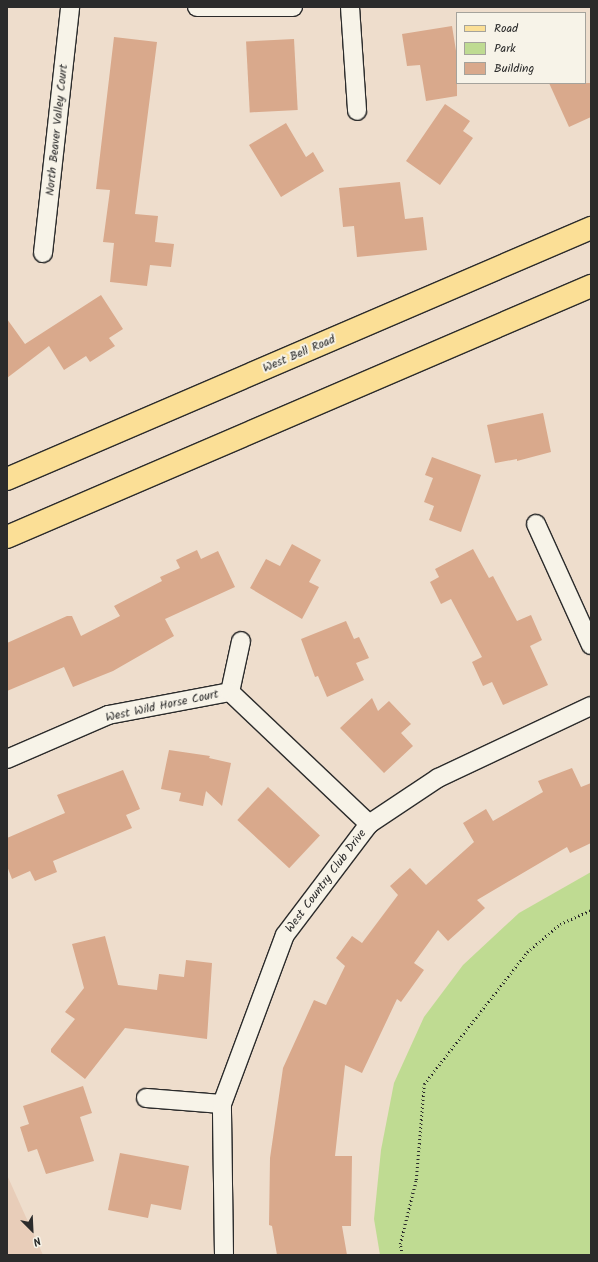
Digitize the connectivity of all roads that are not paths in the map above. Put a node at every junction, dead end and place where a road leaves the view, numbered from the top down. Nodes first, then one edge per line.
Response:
1 (70, 7) edge
2 (197, 7) edge
3 (293, 7) edge
4 (350, 7) edge
5 (357, 111) dead end
6 (591, 228) edge
7 (43, 253) dead end
8 (591, 286) edge
9 (7, 479) edge
10 (536, 524) dead end
11 (7, 537) edge
12 (241, 641) dead end
13 (591, 645) edge
14 (230, 692) junction
15 (591, 706) edge
16 (7, 759) edge
17 (369, 824) junction
18 (146, 1098) dead end
19 (222, 1104) junction
20 (224, 1255) edge

1 - 7 street, North Beaver Valley Court
2 - 3 street
4 - 5 street
6 - 9 main road, West Bell Road
8 - 11 main road
10 - 13 street
12 - 14 street, West Wild Horse Court
14 - 16 street, West Wild Horse Court
14 - 17 street, West Wild Horse Court
15 - 17 street, West Country Club Drive
17 - 19 street, West Country Club Drive
18 - 19 street
19 - 20 street, West Country Club Drive

